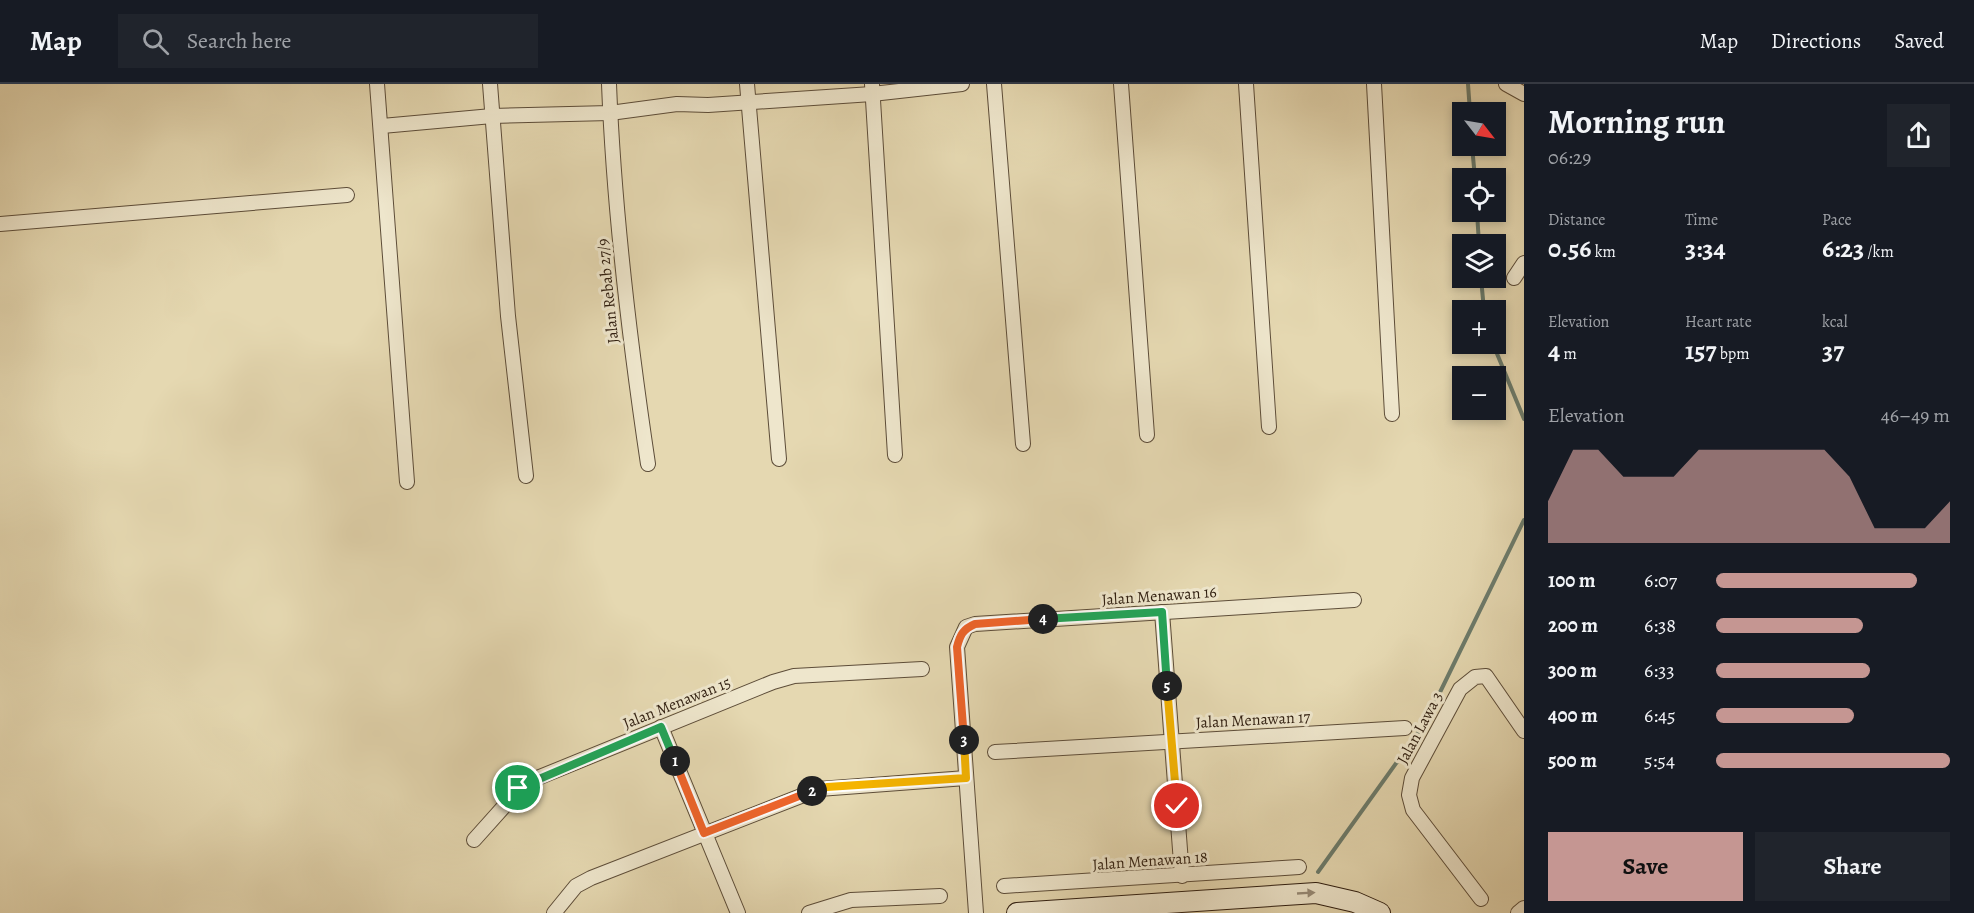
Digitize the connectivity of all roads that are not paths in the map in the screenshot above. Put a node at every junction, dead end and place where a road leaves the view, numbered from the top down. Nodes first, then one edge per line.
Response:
1 (377, 84) edge
2 (490, 84) edge
3 (609, 84) edge
4 (747, 84) edge
5 (962, 84) edge
6 (994, 84) edge
7 (1121, 84) edge
8 (1246, 84) edge
9 (1374, 84) edge
10 (1506, 84) edge
11 (872, 89) edge
12 (1524, 94) edge
13 (748, 103) junction
14 (610, 112) junction
15 (492, 116) junction
16 (382, 126) junction
17 (347, 195) dead end
18 (0, 225) edge
19 (1524, 263) edge
20 (1514, 278) dead end
21 (1392, 414) dead end
22 (1269, 426) dead end
23 (1147, 435) dead end
24 (1023, 444) dead end
25 (895, 455) dead end
26 (779, 459) dead end
27 (648, 464) dead end
28 (526, 476) dead end
29 (407, 482) dead end
30 (1354, 600) dead end
31 (1162, 612) junction
32 (922, 669) dead end
33 (661, 727) junction
34 (1405, 728) dead end
35 (1524, 732) edge
36 (1172, 741) junction
37 (995, 753) dead end
38 (966, 778) junction
39 (704, 833) junction
40 (474, 840) dead end
41 (1299, 867) dead end
42 (1182, 876) junction
43 (1004, 886) dead end
44 (940, 896) dead end
45 (1481, 899) dead end
46 (1524, 908) edge
47 (554, 913) edge
48 (738, 913) edge
49 (809, 913) edge
50 (976, 913) edge
51 (1017, 913) edge
52 (1380, 913) edge
53 (1518, 913) edge

1 - 16 street
2 - 15 street
3 - 14 street, Jalan Rebab 27/9
4 - 13 street
5 - 11 street
6 - 24 street
7 - 23 street
8 - 22 street
9 - 21 street
10 - 12 street
11 - 13 street
11 - 25 street
13 - 14 street
13 - 26 street
14 - 15 street
14 - 27 street, Jalan Rebab 27/9
15 - 16 street
15 - 28 street
16 - 29 street
17 - 18 street
19 - 20 street
30 - 31 street, Jalan Menawan 16
31 - 36 street
31 - 38 street, Jalan Menawan 16
32 - 33 street, Jalan Menawan 15
33 - 39 street
33 - 40 street, Jalan Menawan 15
34 - 36 street, Jalan Menawan 17
35 - 45 street, Jalan Lawa 3
36 - 37 street, Jalan Menawan 17
36 - 42 street
38 - 39 street
38 - 50 street
39 - 47 street
39 - 48 street
41 - 42 street, Jalan Menawan 18
42 - 43 street, Jalan Menawan 18
44 - 49 street
46 - 53 street
51 -> 52 street

